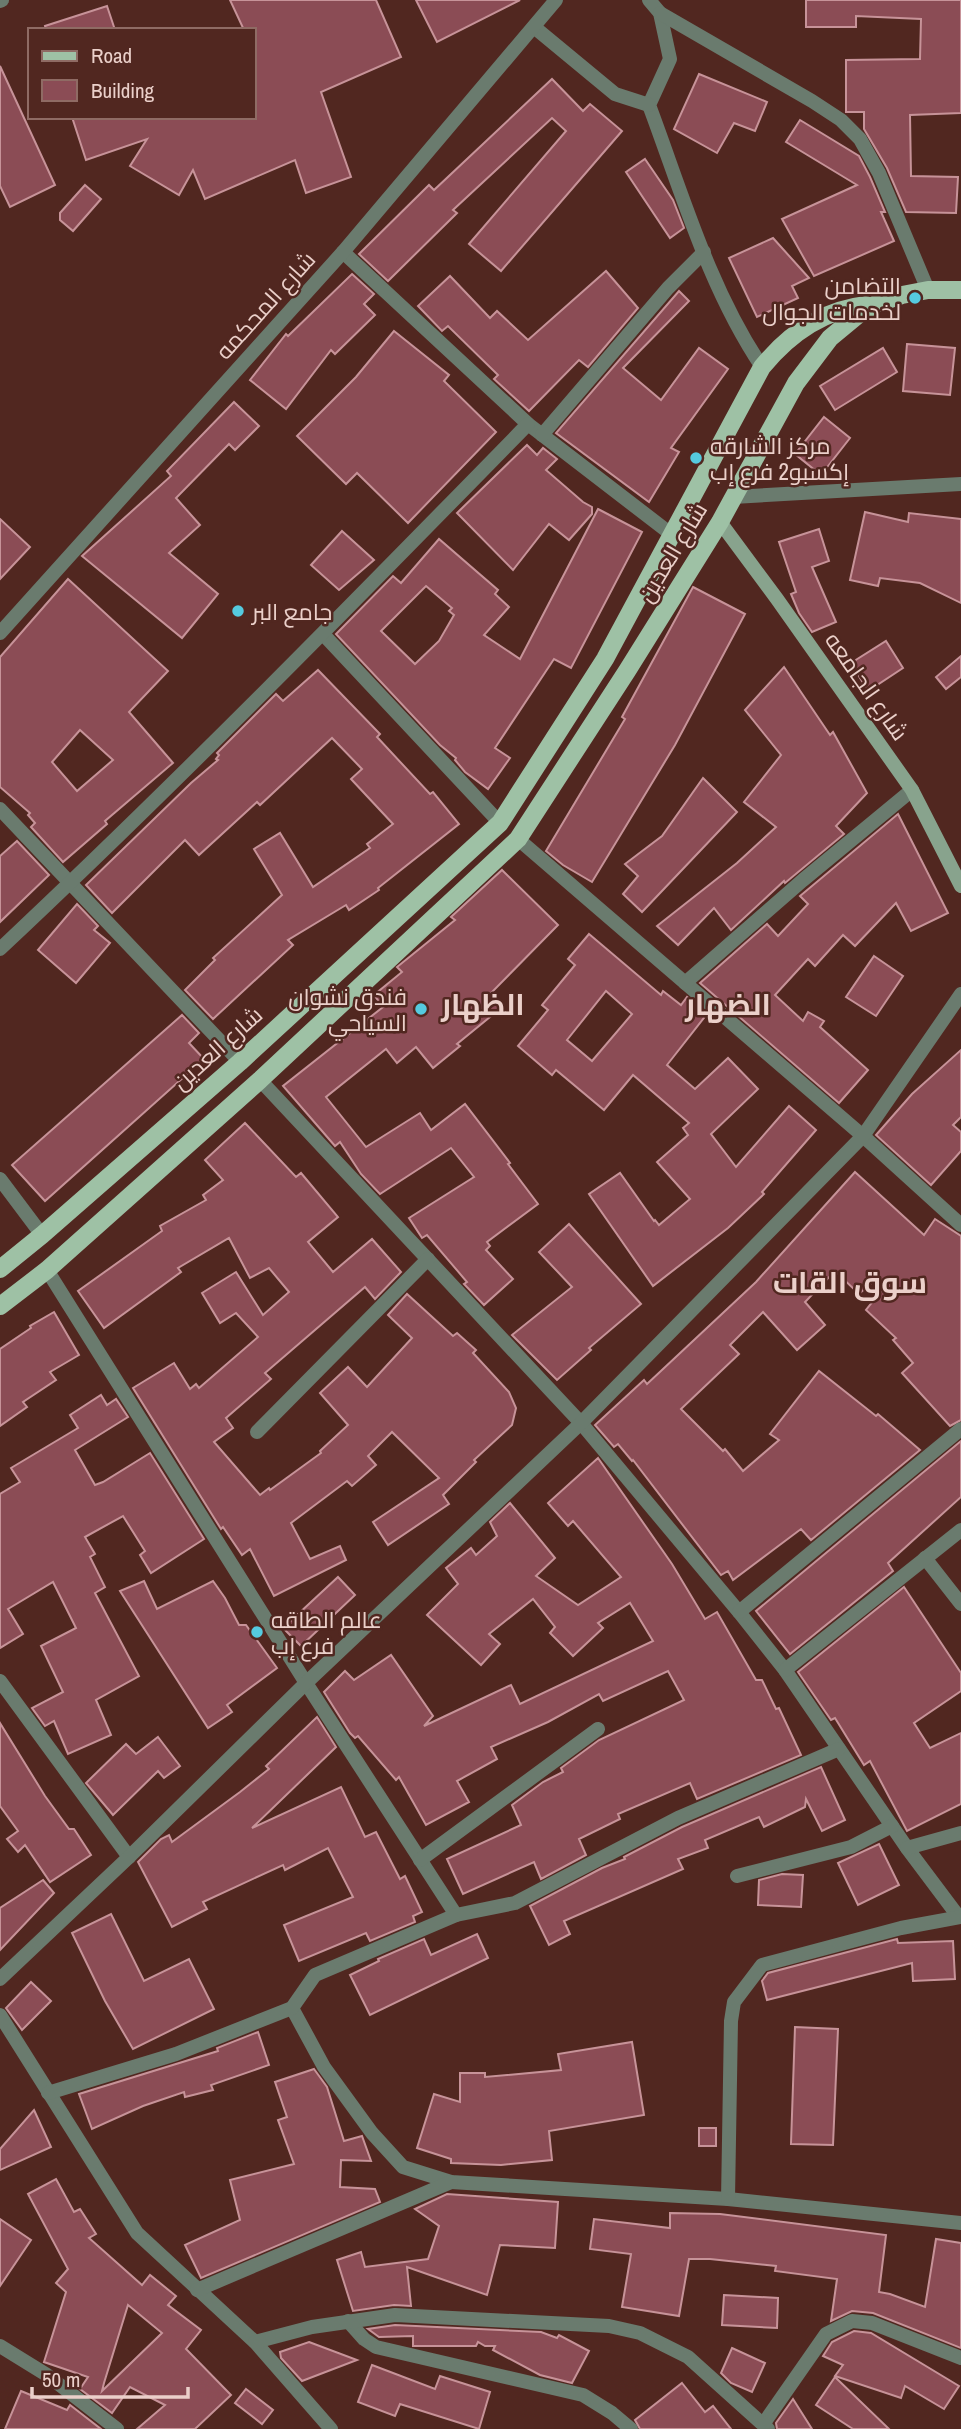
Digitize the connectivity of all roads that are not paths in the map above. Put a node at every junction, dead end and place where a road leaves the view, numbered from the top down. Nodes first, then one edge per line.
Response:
1 (556, 0) edge
2 (649, 0) edge
3 (660, 13) junction
4 (534, 27) junction
5 (649, 105) junction
6 (704, 251) junction
7 (344, 252) junction
8 (928, 290) junction
9 (961, 290) edge
10 (876, 304) junction
11 (762, 367) junction
12 (528, 424) junction
13 (542, 435) junction
14 (961, 484) edge
15 (733, 497) junction
16 (720, 522) junction
17 (671, 534) junction
18 (0, 633) edge
19 (323, 634) junction
20 (912, 790) junction
21 (0, 809) edge
22 (500, 822) junction
23 (518, 839) junction
24 (71, 882) junction
25 (961, 886) edge
26 (0, 949) edge
27 (685, 983) junction
28 (961, 994) edge
29 (240, 1062) junction
30 (260, 1080) junction
31 (863, 1136) junction
32 (0, 1179) edge
33 (961, 1226) edge
34 (42, 1235) junction
35 (428, 1259) junction
36 (0, 1269) edge
37 (47, 1270) junction
38 (0, 1306) edge
39 (581, 1423) junction
40 (961, 1429) edge
41 (257, 1432) dead end
42 (961, 1530) edge
43 (925, 1558) junction
44 (961, 1604) edge
45 (739, 1612) junction
46 (785, 1670) junction
47 (0, 1681) edge
48 (306, 1683) junction
49 (598, 1729) dead end
50 (839, 1749) junction
51 (892, 1826) junction
52 (961, 1833) edge
53 (907, 1848) junction
54 (128, 1857) junction
55 (420, 1860) junction
56 (737, 1876) dead end
57 (456, 1915) junction
58 (959, 1917) edge
59 (0, 1979) edge
60 (292, 2008) junction
61 (0, 2015) edge
62 (48, 2093) junction
63 (451, 2182) junction
64 (728, 2199) junction
65 (961, 2223) edge
66 (197, 2290) junction
67 (348, 2320) junction
68 (254, 2342) junction
69 (0, 2346) edge
70 (961, 2358) edge
71 (766, 2426) edge
72 (117, 2429) edge
73 (331, 2429) edge
74 (631, 2429) edge

1 - 4 street, شارع المحكمه
2 - 3 street
3 - 5 street
3 - 8 street
4 - 5 street
4 - 7 street, شارع المحكمه
5 - 6 street
6 - 11 street
6 - 13 street
7 - 12 street
7 - 18 street, شارع المحكمه
8 - 9 main road
8 - 10 main road
10 - 11 main road, شارع العدين
10 - 15 main road, شارع العدين
11 - 17 main road, شارع العدين
12 - 13 street
12 - 19 street
13 - 17 street
14 - 15 street
15 - 16 main road, شارع العدين
16 - 20 street, شارع الجامعه
16 - 23 main road, شارع العدين
17 - 22 main road, شارع العدين
19 - 22 street
19 - 24 street
20 - 25 street, شارع الجامعه
20 - 27 street
21 - 24 street
22 - 29 main road, شارع العدين
23 - 27 street
23 - 30 main road, شارع العدين
24 - 26 street
24 - 29 street
27 - 31 street
28 - 31 street
29 - 34 main road, شارع العدين
30 - 35 street
30 - 37 main road, شارع العدين
31 - 33 street
31 - 39 street
32 - 34 street
34 - 36 main road, شارع العدين
35 - 39 street
35 - 41 street
37 - 38 main road, شارع العدين
37 - 48 street
39 - 45 street
39 - 48 street
40 - 45 street
42 - 43 street
43 - 44 street
43 - 46 street
45 - 46 street
46 - 50 street
47 - 54 street
48 - 54 street
48 - 55 street
49 - 55 street
50 - 51 street
50 - 57 street
51 - 53 street
51 - 56 street
52 - 53 street
53 - 58 street
54 - 59 street
55 - 57 street
57 - 60 street
58 - 64 street
60 - 62 street
60 - 63 street
61 - 62 street
62 - 66 street
63 - 64 street
63 - 66 street
64 - 65 street
66 - 68 street
67 - 68 street
67 - 71 street
67 - 74 street
68 - 73 street
69 - 72 street
70 - 71 street

